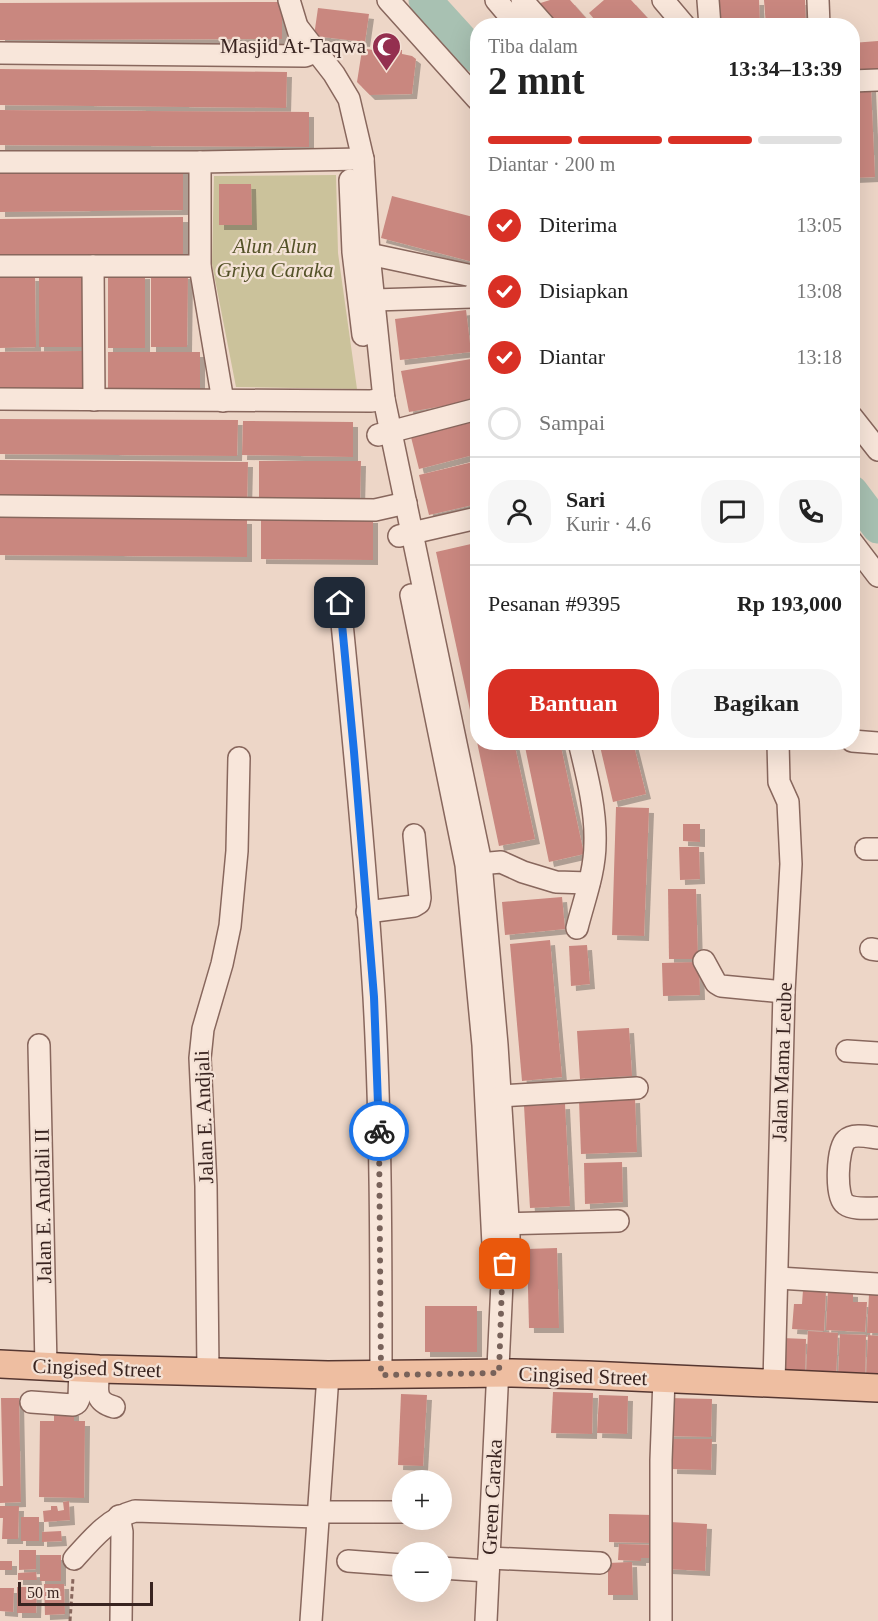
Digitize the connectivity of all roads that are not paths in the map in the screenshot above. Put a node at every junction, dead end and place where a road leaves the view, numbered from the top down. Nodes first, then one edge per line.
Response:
1 (289, 0) edge
2 (387, 0) edge
3 (496, 0) edge
4 (522, 0) edge
5 (663, 0) edge
6 (708, 0) edge
7 (818, 0) edge
8 (511, 18) edge
9 (539, 18) edge
10 (679, 18) edge
11 (709, 18) edge
12 (819, 18) edge
13 (0, 53) edge
14 (312, 54) junction
15 (878, 80) edge
16 (860, 81) edge
17 (470, 91) edge
18 (356, 159) junction
19 (0, 162) edge
20 (200, 162) junction
21 (369, 254) junction
22 (0, 266) edge
23 (93, 266) junction
24 (200, 266) junction
25 (470, 276) edge
26 (470, 297) edge
27 (374, 300) junction
28 (0, 399) edge
29 (94, 400) junction
30 (377, 400) junction
31 (223, 401) junction
32 (470, 411) edge
33 (860, 427) edge
34 (384, 433) junction
35 (878, 450) edge
36 (399, 504) junction
37 (0, 506) edge
38 (470, 520) edge
39 (406, 535) junction
40 (860, 552) edge
41 (878, 576) edge
42 (340, 603) dead end
43 (860, 742) edge
44 (878, 743) edge
45 (581, 750) edge
46 (777, 750) edge
47 (239, 758) dead end
48 (414, 835) dead end
49 (474, 864) junction
50 (589, 883) junction
51 (367, 912) junction
52 (577, 928) dead end
53 (704, 961) dead end
54 (784, 992) junction
55 (39, 1045) dead end
56 (490, 1045) junction
57 (847, 1051) dead end
58 (878, 1053) edge
59 (637, 1088) dead end
60 (501, 1096) junction
61 (878, 1138) edge
62 (878, 1208) edge
63 (618, 1221) dead end
64 (500, 1230) junction
65 (778, 1278) junction
66 (878, 1284) edge
67 (0, 1364) edge
68 (46, 1366) junction
69 (90, 1368) junction
70 (208, 1371) junction
71 (499, 1373) junction
72 (328, 1375) junction
73 (381, 1375) junction
74 (664, 1378) junction
75 (774, 1383) junction
76 (878, 1388) edge
77 (31, 1402) dead end
78 (114, 1407) dead end
79 (392, 1512) edge
80 (318, 1514) junction
81 (119, 1516) junction
82 (74, 1559) road end
83 (348, 1561) dead end
84 (600, 1563) dead end
85 (392, 1564) edge
86 (489, 1564) junction
87 (452, 1567) edge
88 (121, 1621) edge
89 (311, 1621) edge
90 (486, 1621) edge
91 (661, 1621) edge

1 - 14 street
2 - 17 street
3 - 8 street
4 - 9 street
5 - 10 street
6 - 11 street
7 - 12 street
13 - 14 street
14 - 18 street
15 - 16 street
18 - 20 street
18 - 21 street
18 - 30 street
19 - 20 street
20 - 24 street
21 - 25 street
21 - 27 street
22 - 23 street
23 - 24 street
23 - 29 street
24 - 31 street
26 - 27 street
27 - 30 street
28 - 29 street
29 - 31 street
30 - 31 street
30 - 34 street
32 - 34 street
33 - 35 street
34 - 36 street
36 - 37 street
36 - 39 street
38 - 39 street
39 - 49 street
40 - 41 street
42 - 51 street
43 - 44 street
45 - 50 street
46 - 54 street, Jalan Mama Leube
47 - 70 street, Jalan E. Andjali
48 - 51 street
49 - 50 street
49 - 56 street
50 - 52 street
51 - 73 street
53 - 54 street
54 - 65 street, Jalan Mama Leube
55 - 68 street, Jalan E. AndJali II
56 - 60 street
56 - 64 street
57 - 58 street
59 - 60 street
60 - 64 street
61 - 62 street
63 - 64 street
64 - 71 street, Green Caraka
65 - 66 street
65 - 75 street, Jalan Mama Leube
67 - 68 main road, Cingised Street
68 - 69 main road, Cingised Street
69 - 70 main road, Cingised Street
69 - 77 street
69 - 78 street
70 - 72 main road, Cingised Street
71 - 73 main road, Cingised Street
71 - 74 main road, Cingised Street
71 - 86 street, Green Caraka
72 - 73 main road, Cingised Street
72 - 80 street
74 - 75 main road, Cingised Street
74 - 91 street
75 - 76 main road, Cingised Street
79 - 80 street
80 - 81 street
80 - 89 street
81 - 82 street
81 - 88 street
83 - 85 street
84 - 86 street
86 - 87 street
86 - 90 street, Green Caraka

